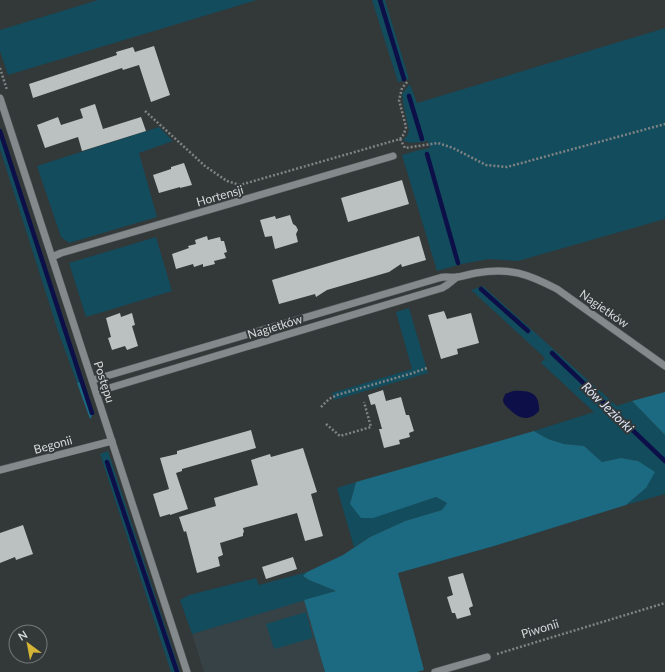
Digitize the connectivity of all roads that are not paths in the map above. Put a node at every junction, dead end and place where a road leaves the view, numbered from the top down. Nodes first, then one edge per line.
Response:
1 (0, 98) edge
2 (393, 156) dead end
3 (52, 257) junction
4 (457, 277) junction
5 (665, 366) edge
6 (92, 380) junction
7 (96, 392) junction
8 (112, 441) junction
9 (0, 470) edge
10 (487, 657) road end
11 (187, 672) edge
12 (435, 672) edge

1 - 3 street, Postępu
2 - 3 street, Hortensji
3 - 6 street, Postępu
4 - 5 street, Nagietków
4 - 6 street, Nagietków
4 - 7 street, Nagietków
6 - 7 street, Postępu
7 - 8 street, Postępu
8 - 9 street, Begonii
8 - 11 street, Postępu
10 - 12 street

